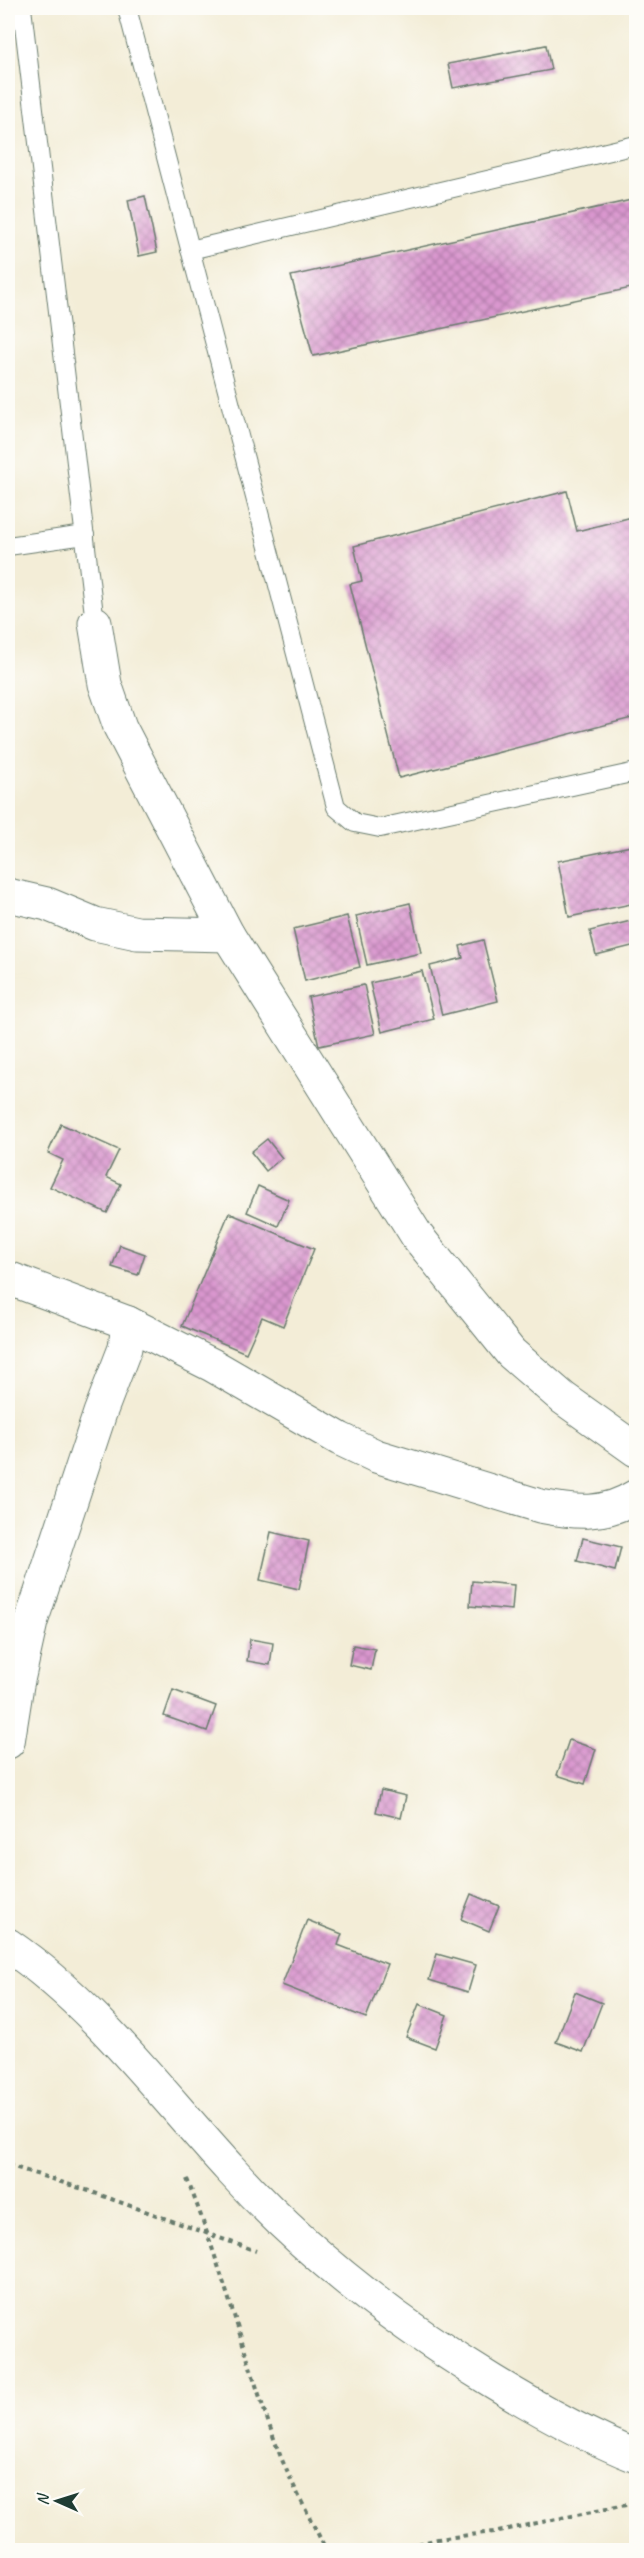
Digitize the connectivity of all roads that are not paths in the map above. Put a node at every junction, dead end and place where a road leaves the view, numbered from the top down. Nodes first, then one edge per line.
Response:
1 (22, 8) edge
2 (126, 8) edge
3 (636, 146) edge
4 (190, 250) junction
5 (85, 535) junction
6 (8, 546) edge
7 (95, 623) joint
8 (636, 772) edge
9 (8, 895) edge
10 (228, 935) junction
11 (8, 1278) edge
12 (128, 1323) junction
13 (636, 1450) edge
14 (636, 1496) edge
15 (8, 1742) edge
16 (8, 1945) edge
17 (636, 2456) edge

1 - 5 lane
2 - 4 lane
3 - 4 lane
4 - 8 lane
5 - 6 lane
5 - 7 lane
7 - 10 street
9 - 10 street
10 - 13 street
11 - 12 street
12 - 14 street
12 - 15 street
16 - 17 street

